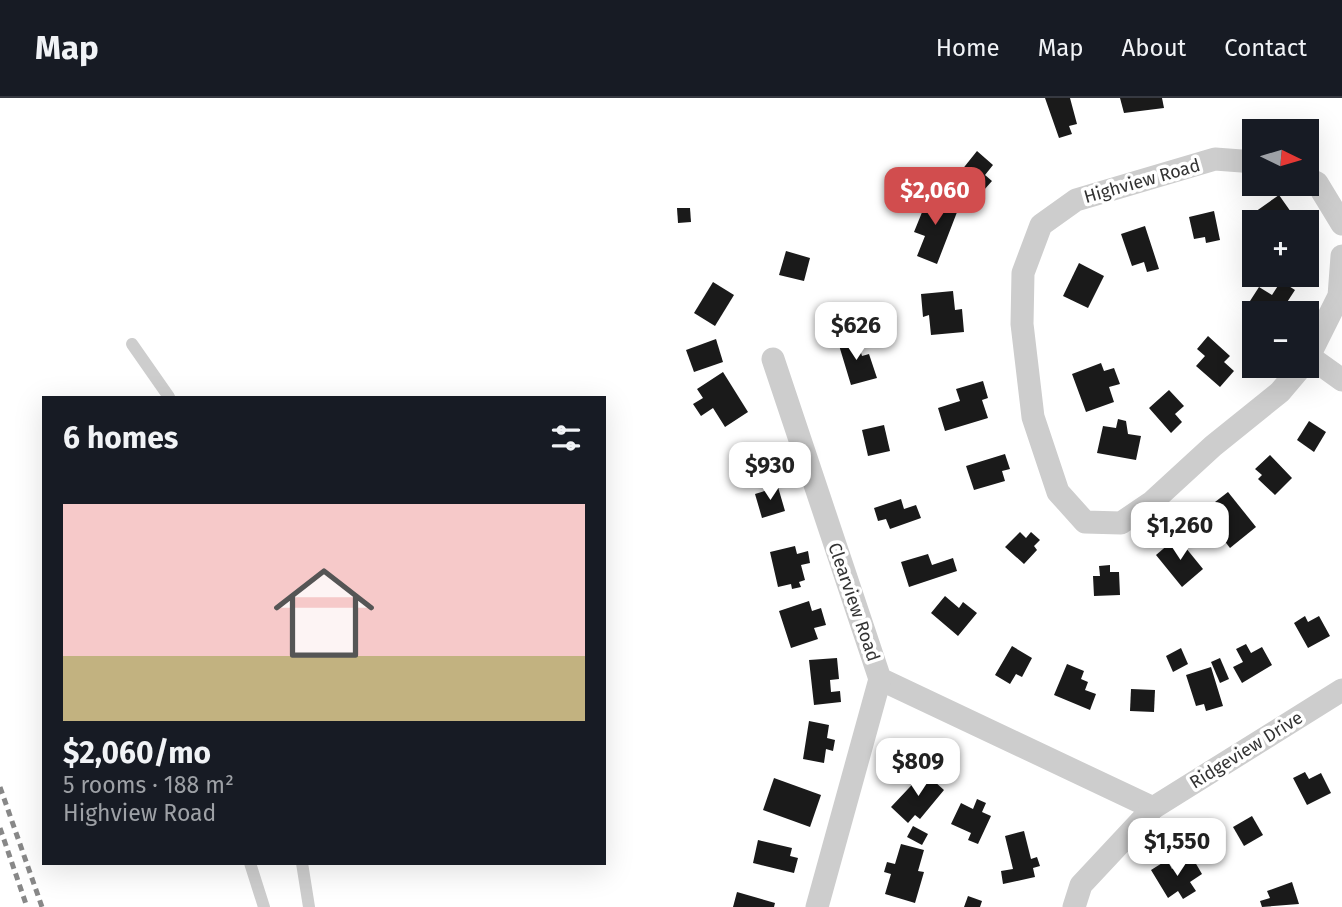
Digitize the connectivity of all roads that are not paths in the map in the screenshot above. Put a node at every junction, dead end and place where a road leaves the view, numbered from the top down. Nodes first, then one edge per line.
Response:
1 (1242, 161) edge
2 (1320, 188) edge
3 (1342, 224) edge
4 (1342, 256) edge
5 (1319, 335) edge
6 (132, 344) dead end
7 (773, 359) dead end
8 (1319, 368) edge
9 (1291, 378) edge
10 (1342, 380) edge
11 (168, 396) edge
12 (880, 679) junction
13 (1342, 690) edge
14 (1153, 808) junction
15 (251, 865) edge
16 (302, 865) edge
17 (264, 907) edge
18 (309, 907) edge
19 (817, 907) edge
20 (1074, 907) edge

1 - 9 street, Highview Road
2 - 3 street
4 - 5 street, Highview Road
6 - 11 lane
7 - 12 street, Clearview Road
8 - 10 street
12 - 14 street, Clearview Road
12 - 19 street
13 - 14 street, Ridgeview Drive
14 - 20 street, Ridgeview Drive
15 - 17 lane
16 - 18 lane

